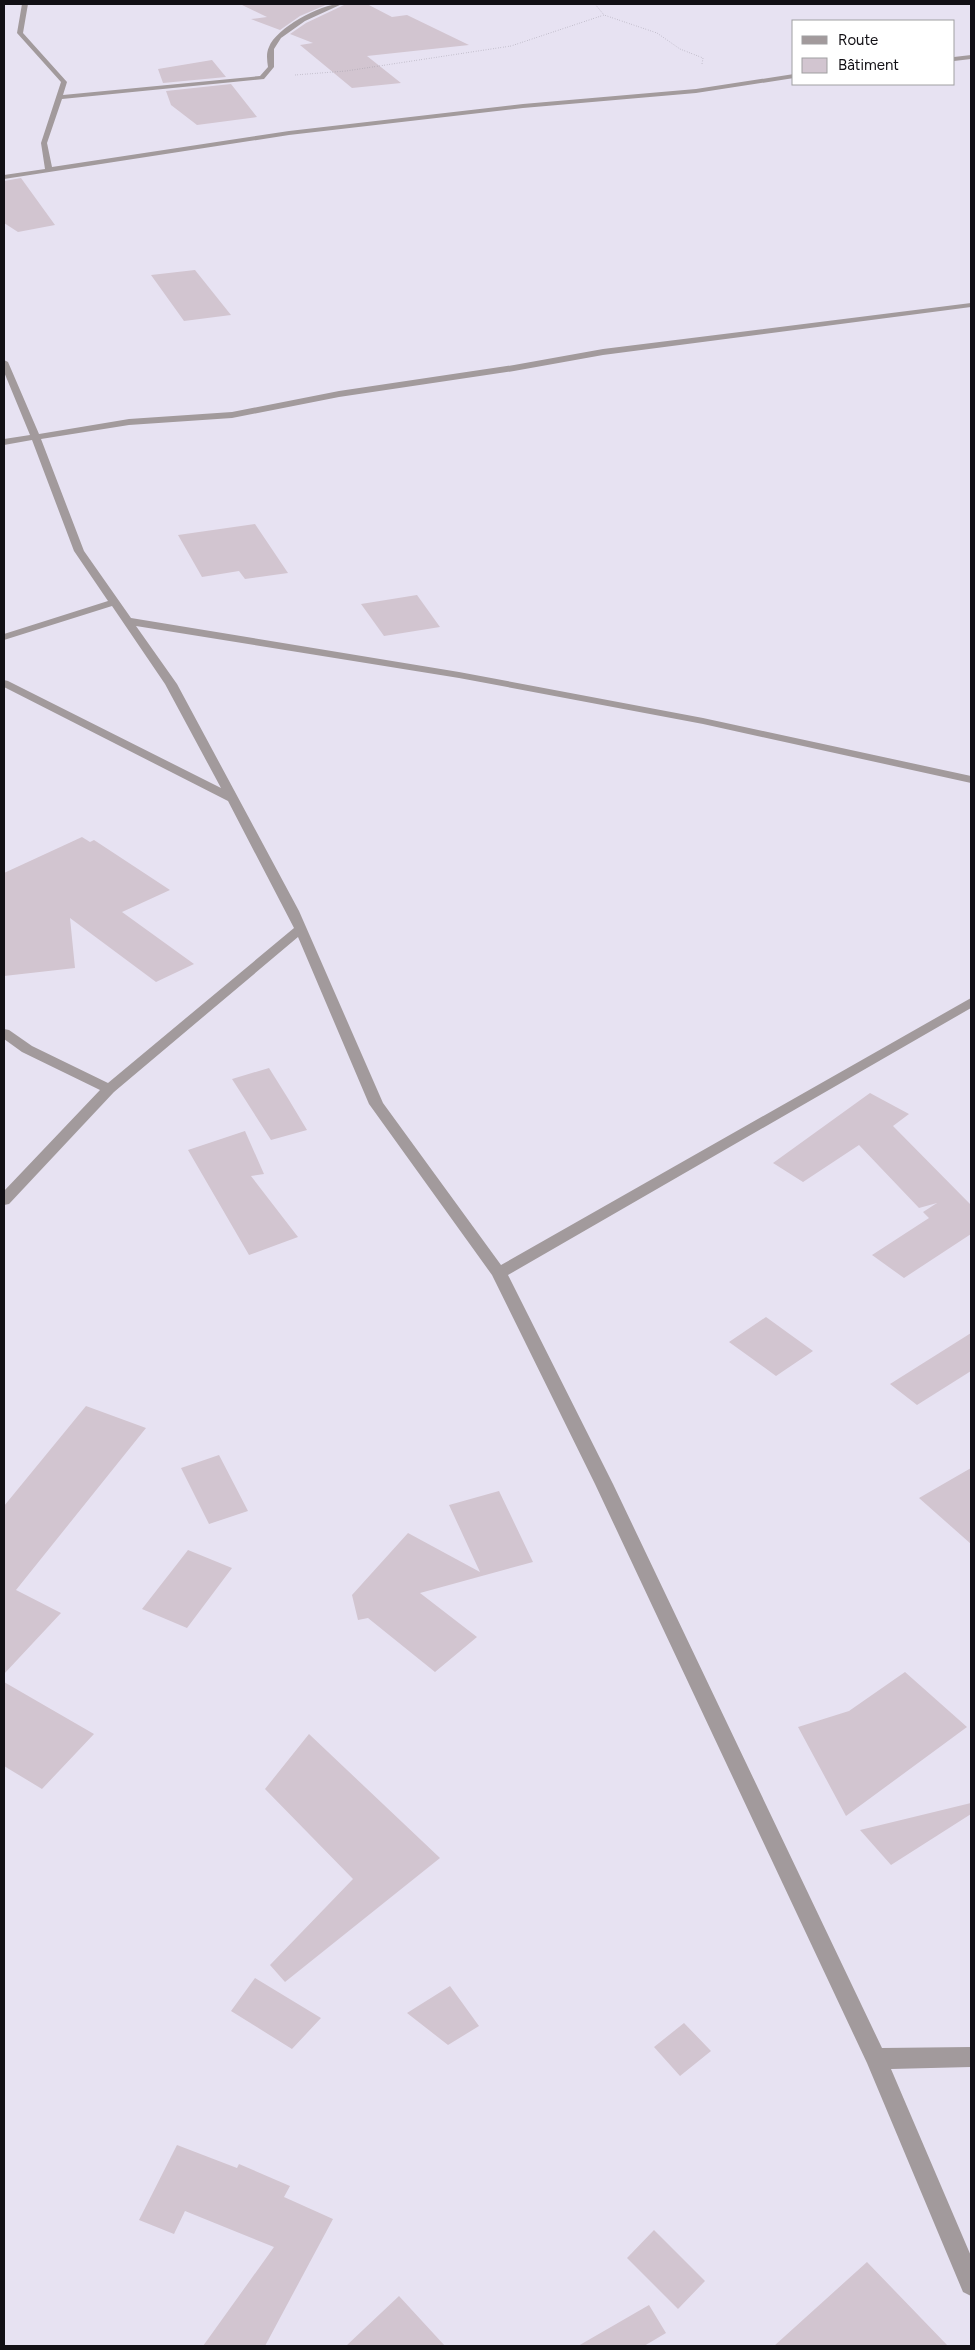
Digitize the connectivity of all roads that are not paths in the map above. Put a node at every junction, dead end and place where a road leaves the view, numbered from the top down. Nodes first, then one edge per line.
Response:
1 (25, 4) edge
2 (339, 4) edge
3 (971, 57) edge
4 (955, 59) edge
5 (792, 76) edge
6 (60, 97) junction
7 (49, 169) junction
8 (4, 177) edge
9 (971, 305) edge
10 (4, 362) edge
11 (36, 438) junction
12 (4, 442) edge
13 (114, 602) junction
14 (127, 621) junction
15 (4, 637) edge
16 (4, 683) edge
17 (971, 778) edge
18 (233, 799) junction
19 (300, 928) junction
20 (971, 1002) edge
21 (4, 1033) edge
22 (109, 1089) junction
23 (4, 1200) edge
24 (499, 1273) junction
25 (971, 2057) edge
26 (876, 2059) junction
27 (971, 2284) edge

1 - 6 street
2 - 6 street
3 - 4 street
5 - 7 street
6 - 7 street
7 - 8 street
9 - 11 street
10 - 11 street
11 - 12 street
11 - 13 street
13 - 14 street
13 - 15 street
14 - 17 street
14 - 18 street
16 - 18 street
18 - 19 street
19 - 22 street
19 - 24 street
20 - 24 street
21 - 22 street
22 - 23 street
24 - 26 street
25 - 26 street
26 - 27 street

